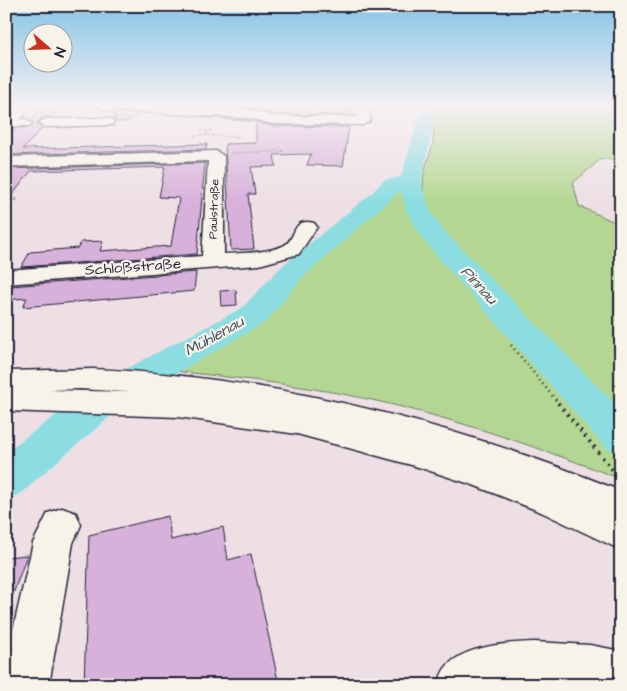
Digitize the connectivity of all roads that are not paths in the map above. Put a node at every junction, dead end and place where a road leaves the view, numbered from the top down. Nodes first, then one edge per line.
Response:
1 (207, 138) edge
2 (215, 138) edge
3 (216, 155) junction
4 (189, 157) junction
5 (6, 162) edge
6 (307, 227) dead end
7 (213, 261) junction
8 (6, 277) edge
9 (6, 381) edge
10 (63, 390) junction
11 (6, 400) edge
12 (621, 508) edge
13 (62, 525) dead end
14 (621, 532) edge
15 (621, 675) edge
16 (25, 685) edge
17 (462, 685) edge

1 - 4 street, Paulstraße
2 - 3 street, Paulstraße
3 - 4 street, Paulstraße
3 - 7 street, Paulstraße
4 - 5 street, Paulstraße
6 - 7 street, Schloßstraße
7 - 8 street, Schloßstraße
9 - 10 street
10 - 11 street
10 - 12 street
10 - 14 street
13 - 16 street
15 - 17 street

